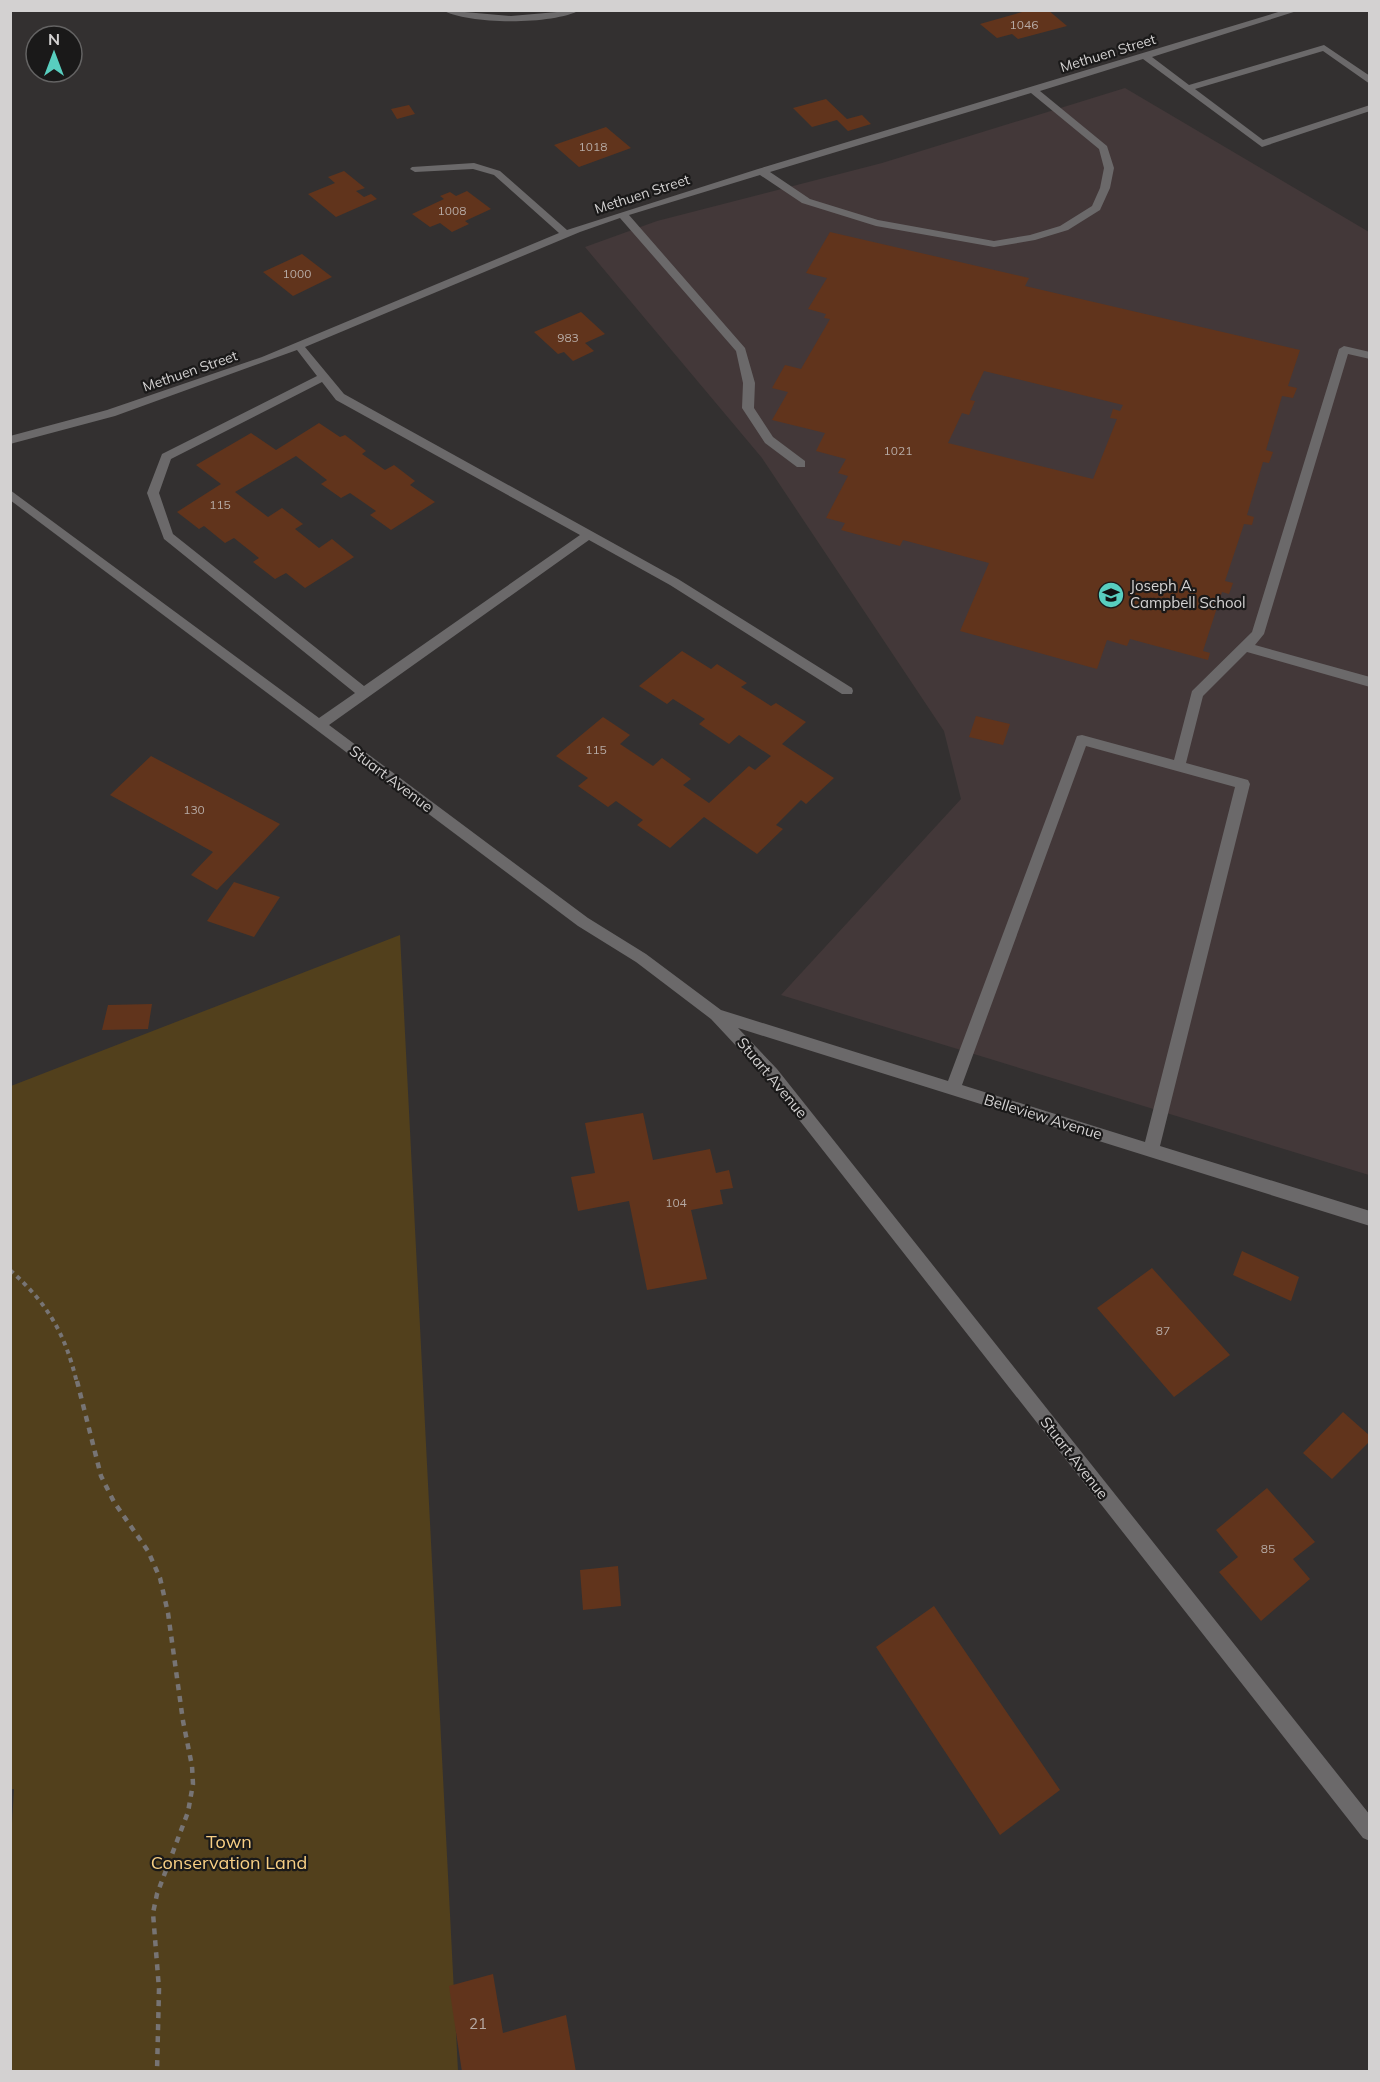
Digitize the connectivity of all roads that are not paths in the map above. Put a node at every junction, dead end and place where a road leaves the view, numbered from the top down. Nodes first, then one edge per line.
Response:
1 (446, 10) edge
2 (576, 10) edge
3 (1296, 10) edge
4 (1145, 56) junction
5 (1370, 81) edge
6 (1188, 88) junction
7 (1032, 89) junction
8 (1370, 108) edge
9 (415, 169) dead end
10 (761, 171) junction
11 (622, 214) junction
12 (566, 234) junction
13 (299, 346) junction
14 (1370, 356) edge
15 (324, 377) junction
16 (10, 440) edge
17 (801, 464) dead end
18 (10, 494) edge
19 (588, 535) junction
20 (1245, 647) junction
21 (1370, 682) edge
22 (847, 691) dead end
23 (364, 693) junction
24 (319, 725) junction
25 (1179, 766) junction
26 (716, 1015) junction
27 (953, 1089) junction
28 (1151, 1150) junction
29 (1370, 1219) edge
30 (1370, 1831) edge

1 - 2 street
3 - 4 street, Methuen Street
4 - 6 street
4 - 7 street, Methuen Street
5 - 6 street
6 - 8 street
7 - 10 street, Methuen Street
7 - 10 street
9 - 12 street
10 - 11 street, Methuen Street
11 - 12 street, Methuen Street
11 - 17 street
12 - 13 street, Methuen Street
13 - 15 street
13 - 16 street, Methuen Street
14 - 20 street
15 - 19 street
15 - 23 street
18 - 24 street, Stuart Avenue
19 - 22 street
19 - 23 street
20 - 21 street
20 - 25 street
23 - 24 street
24 - 26 street, Stuart Avenue
25 - 27 street
25 - 28 street
26 - 27 street, Belleview Avenue
26 - 30 street, Stuart Avenue
27 - 28 street, Belleview Avenue
28 - 29 street, Belleview Avenue

